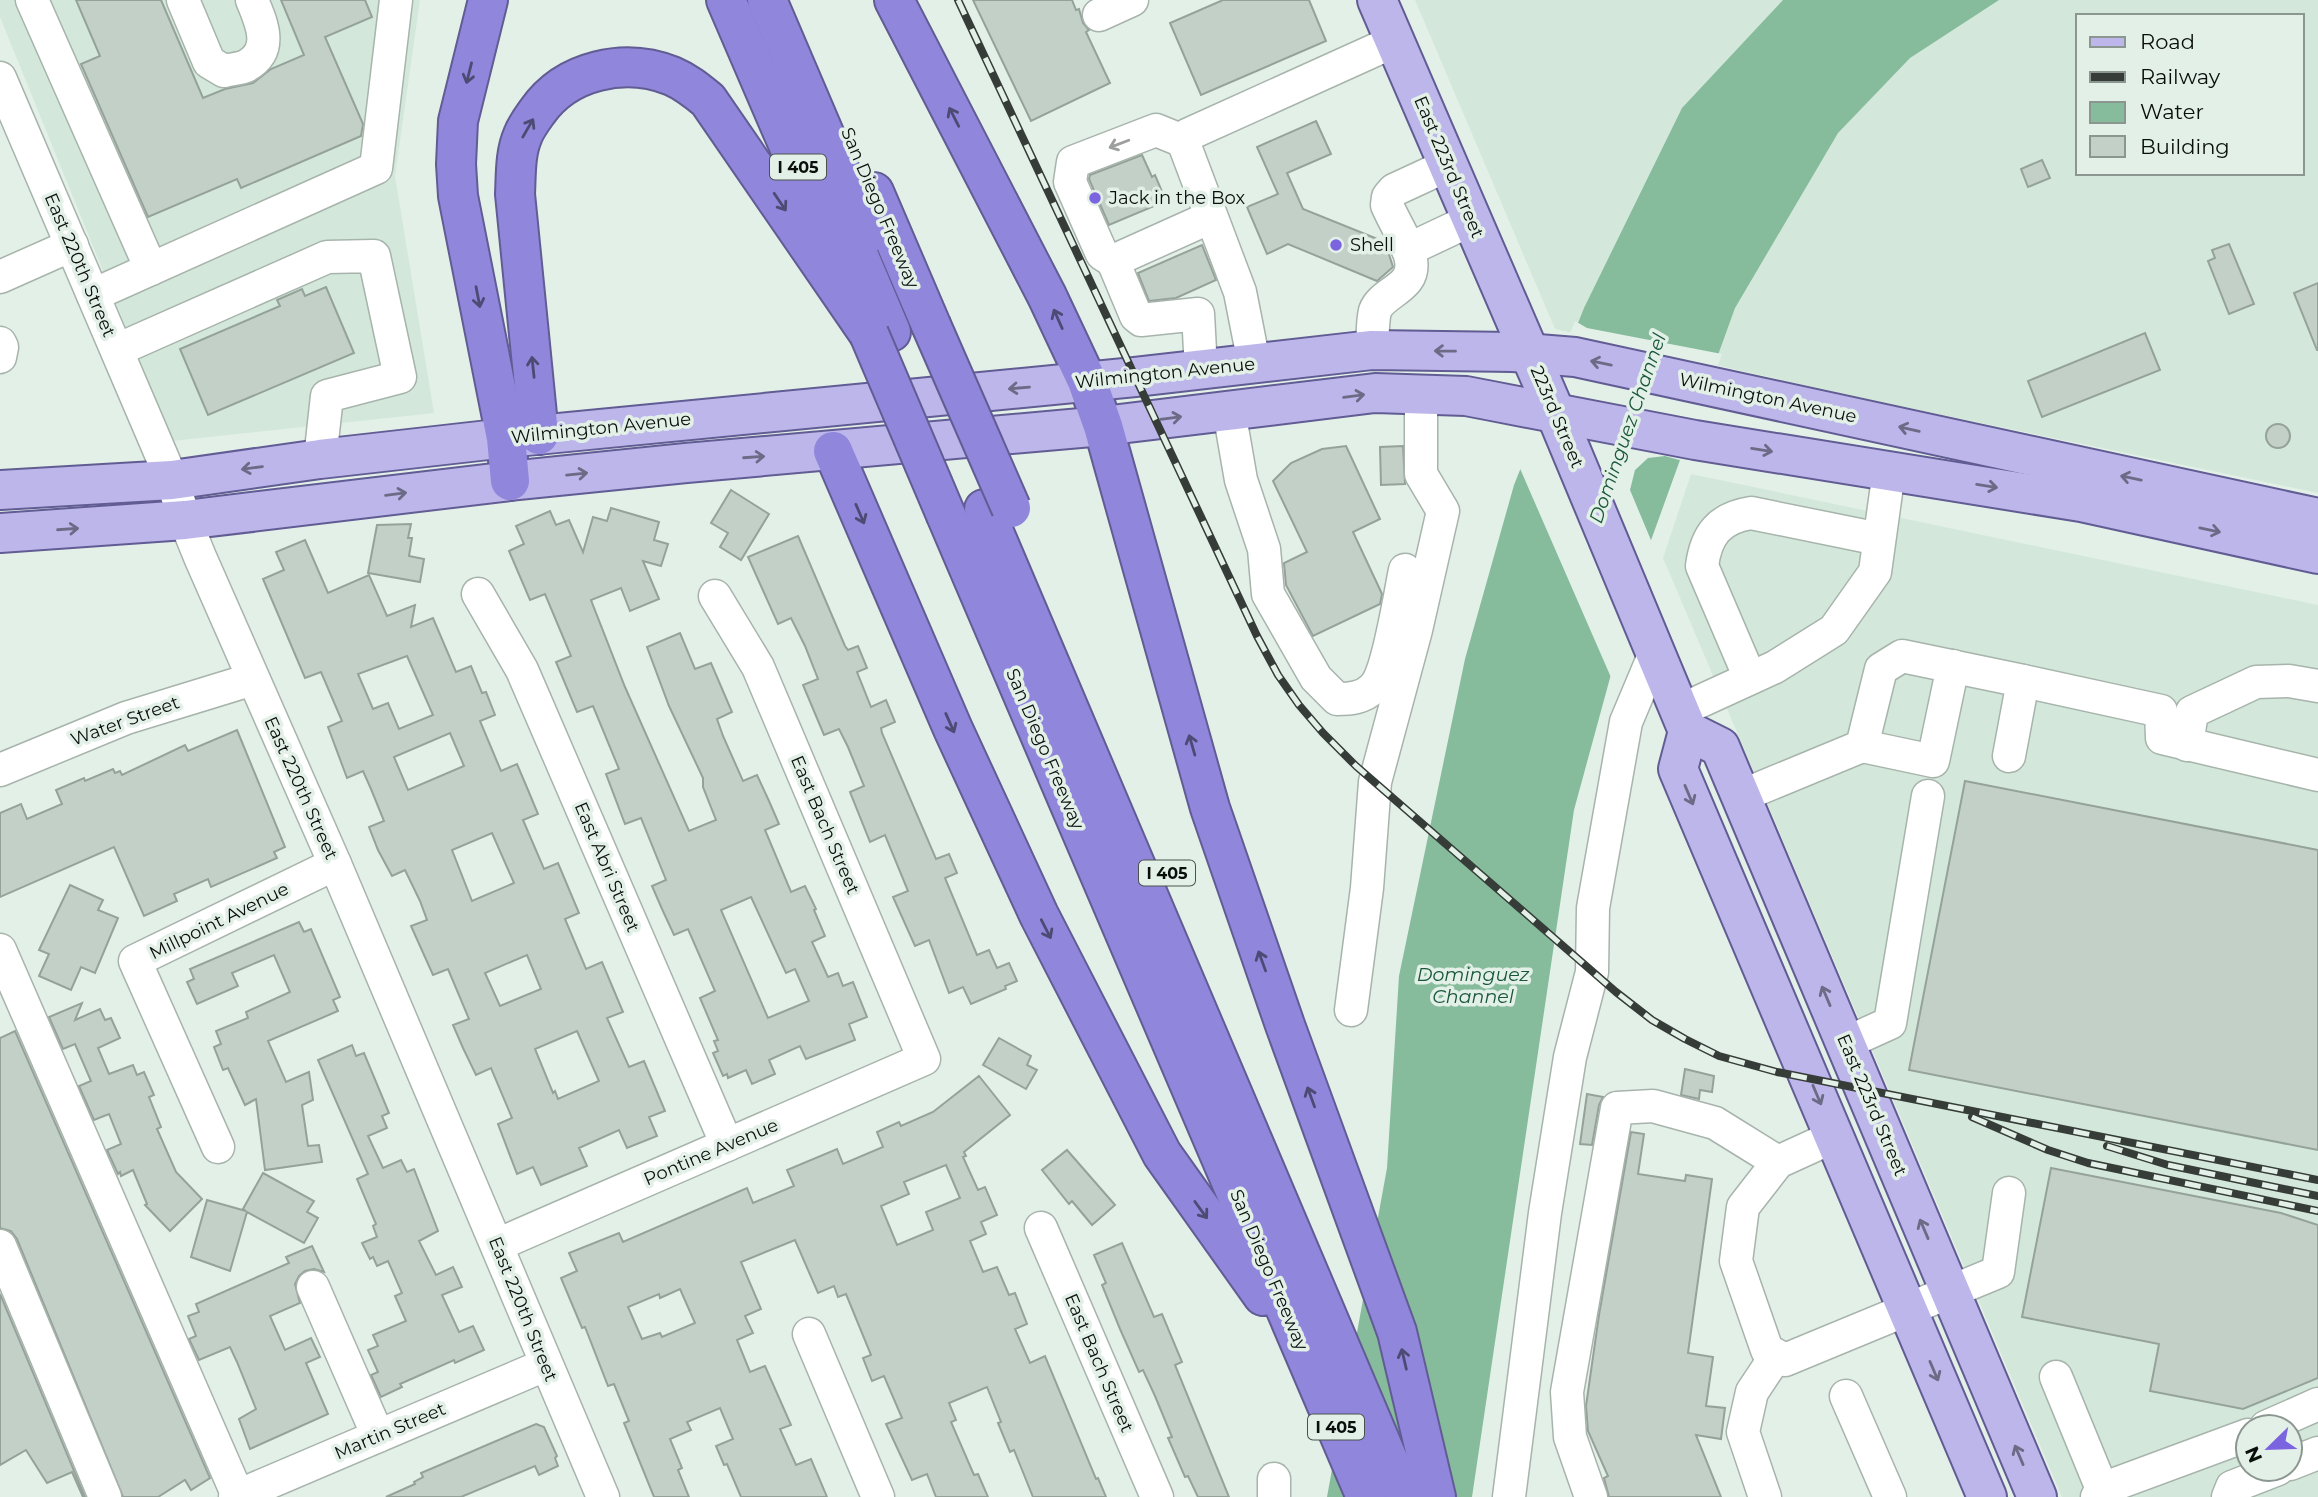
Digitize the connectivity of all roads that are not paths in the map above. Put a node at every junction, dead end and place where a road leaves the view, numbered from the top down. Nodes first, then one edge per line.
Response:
1 (32, 0) edge
2 (183, 0) edge
3 (253, 0) edge
4 (396, 0) edge
5 (488, 0) edge
6 (726, 0) edge
7 (750, 0) edge
8 (767, 0) edge
9 (792, 0) edge
10 (894, 0) edge
11 (1132, 0) edge
12 (1377, 0) edge
13 (1099, 15) dead end
14 (1395, 41) junction
15 (0, 78) edge
16 (1182, 141) junction
17 (1448, 165) junction
18 (1211, 217) junction
19 (1471, 220) junction
20 (72, 245) junction
21 (1407, 248) junction
22 (1113, 261) junction
23 (151, 269) junction
24 (0, 277) edge
25 (93, 295) junction
26 (1243, 306) junction
27 (1198, 314) junction
28 (900, 330) junction
29 (0, 343) edge
30 (1521, 346) junction
31 (117, 350) junction
32 (1372, 350) junction
33 (0, 357) edge
34 (1254, 363) junction
35 (1201, 369) junction
36 (1087, 382) junction
37 (1421, 395) junction
38 (1241, 409) junction
39 (1555, 412) junction
40 (1103, 426) junction
41 (523, 436) junction
42 (833, 451) junction
43 (320, 459) junction
44 (1889, 471) junction
45 (172, 480) junction
46 (510, 481) junction
47 (0, 490) edge
48 (977, 511) junction
49 (2318, 518) edge
50 (185, 520) junction
51 (0, 533) edge
52 (1879, 539) junction
53 (2318, 554) edge
54 (1405, 570) dead end
55 (478, 594) dead end
56 (715, 596) dead end
57 (1656, 653) junction
58 (1953, 666) junction
59 (1750, 678) junction
60 (253, 679) junction
61 (2023, 681) junction
62 (2318, 686) edge
63 (1684, 721) junction
64 (2187, 745) junction
65 (1862, 746) junction
66 (2009, 756) dead end
67 (0, 769) edge
68 (2318, 775) edge
69 (1741, 796) junction
70 (1928, 796) dead end
71 (335, 864) junction
72 (0, 950) edge
73 (1351, 1010) dead end
74 (1846, 1043) junction
75 (924, 1059) joint
76 (1835, 1136) junction
77 (727, 1145) junction
78 (218, 1147) dead end
79 (1778, 1162) junction
80 (2009, 1193) dead end
81 (1041, 1228) dead end
82 (497, 1245) junction
83 (0, 1246) edge
84 (313, 1287) dead end
85 (1950, 1292) junction
86 (1312, 1299) junction
87 (1907, 1308) junction
88 (809, 1334) dead end
89 (1776, 1356) junction
90 (1307, 1357) junction
91 (545, 1365) junction
92 (2056, 1377) dead end
93 (1846, 1396) dead end
94 (2318, 1404) edge
95 (2298, 1413) edge
96 (378, 1436) junction
97 (2234, 1440) edge
98 (2244, 1483) edge
99 (2099, 1493) edge
100 (240, 1496) edge
101 (105, 1497) edge
102 (603, 1497) edge
103 (878, 1497) edge
104 (1157, 1497) edge
105 (1366, 1497) edge
106 (1389, 1497) edge
107 (1404, 1497) edge
108 (1430, 1497) edge
109 (1436, 1497) edge
110 (1509, 1497) edge
111 (1591, 1497) edge
112 (1765, 1497) edge
113 (1889, 1497) edge
114 (1987, 1497) edge
115 (2037, 1497) edge
116 (2228, 1497) edge

1 - 23 street
2 - 3 street
4 - 23 street
5 -> 41 highway
6 - 28 highway, San Diego Freeway / I 405
7 - 28 highway
8 - 28 highway
9 - 28 highway, San Diego Freeway / I 405
36 -> 10 highway
11 - 13 street
12 - 14 main road, East 223rd Street
14 - 16 street
14 - 17 main road, East 223rd Street
15 - 20 street, East 220th Street
16 - 18 street
16 -> 22 street
17 - 19 main road, East 223rd Street
17 - 21 street
18 - 22 street
18 - 26 street
19 - 21 street
19 - 30 main road, East 223rd Street
20 - 24 street
20 - 25 street, East 220th Street
21 - 32 street
22 - 27 street
23 - 25 street
25 - 31 street, East 220th Street
26 - 27 street
26 - 34 street
27 - 35 street
41 -> 28 highway
28 - 48 highway, San Diego Freeway / I 405, bridge
28 - 48 highway, San Diego Freeway / I 405, bridge
29 - 33 street
30 -> 32 main road, Wilmington Avenue
30 - 39 main road, 223rd Street
49 -> 30 main road, Wilmington Avenue
31 - 43 street
31 - 45 street, East 220th Street
32 - 34 main road, Wilmington Avenue
34 - 35 main road, Wilmington Avenue
34 - 38 main road
35 - 36 main road, Wilmington Avenue
36 - 40 highway
36 -> 41 main road, Wilmington Avenue
38 -> 37 main road
37 - 39 main road
37 - 73 street
40 -> 38 main road
38 - 54 street
39 -> 44 main road
39 - 57 main road, 223rd Street
40 - 42 main road
109 -> 40 highway
41 - 43 main road, Wilmington Avenue
41 - 46 highway
46 -> 42 main road
42 -> 90 highway
43 -> 45 main road, Wilmington Avenue
44 - 52 street
44 -> 53 main road
45 - 47 main road, Wilmington Avenue
45 - 50 street, East 220th Street
50 -> 46 main road
48 - 86 highway
48 - 90 highway, San Diego Freeway / I 405
48 - 108 highway, San Diego Freeway / I 405
51 -> 50 main road
50 - 60 street, East 220th Street
52 - 59 street
52 - 59 street
55 - 77 street, East Abri Street
56 - 75 street, East Bach Street
57 - 63 main road
57 - 110 street
58 - 61 street
58 - 65 street
58 - 65 street
59 - 63 street
60 - 67 street, Water Street
60 - 71 street, East 220th Street
61 - 64 street
61 - 66 street
62 - 64 street
63 - 69 main road, East 223rd Street
63 -> 76 main road
64 - 68 street
65 - 69 street
74 -> 69 main road, East 223rd Street
70 - 74 street
71 - 78 street, Millpoint Avenue
71 - 82 street, East 220th Street
72 - 100 street
85 -> 74 main road, East 223rd Street
75 - 77 street, Pontine Avenue
76 - 79 street
76 - 87 main road
77 - 82 street, Pontine Avenue
79 - 89 street
79 - 111 street
80 - 85 street
81 - 104 street, East Bach Street
82 - 91 street, East 220th Street
83 - 101 street
84 - 96 street
85 - 87 street
115 -> 85 main road, East 223rd Street
86 - 106 highway
86 - 107 highway
87 - 89 street
87 -> 114 main road
88 - 103 street
89 - 112 street
90 - 105 highway, San Diego Freeway / I 405
91 - 96 street, Martin Street
91 - 102 street, East 220th Street
92 - 99 street
93 - 113 street
94 - 95 street
96 - 100 street, Martin Street
97 - 99 street
98 - 116 street

